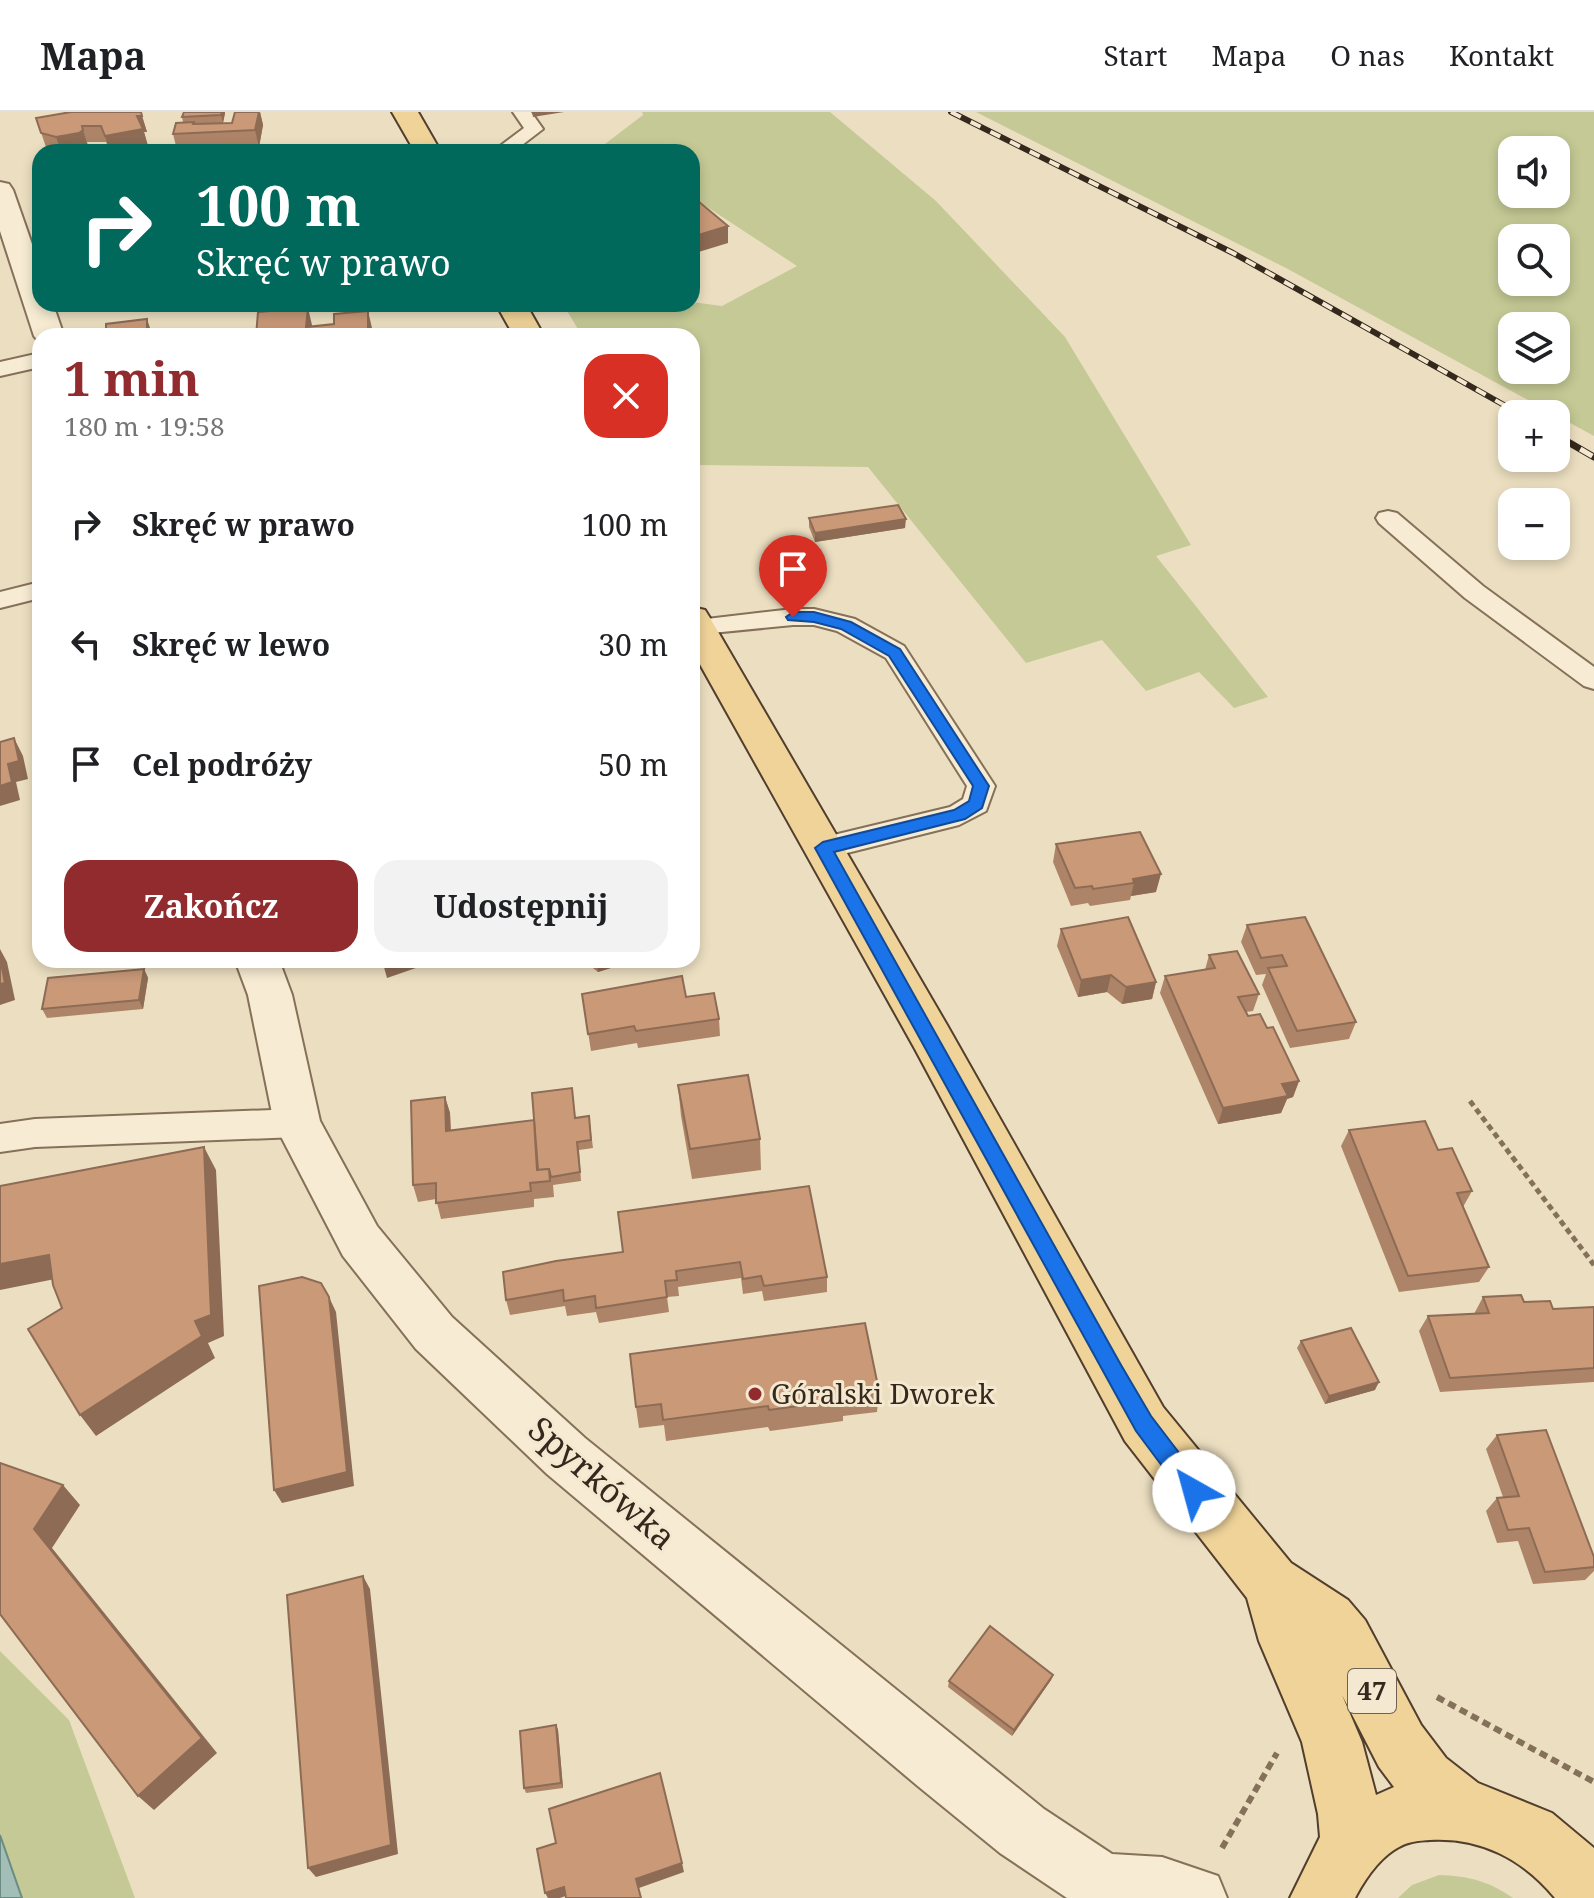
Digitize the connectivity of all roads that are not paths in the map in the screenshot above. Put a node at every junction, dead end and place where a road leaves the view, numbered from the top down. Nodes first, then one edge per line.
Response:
1 (405, 112) edge
2 (522, 112) edge
3 (423, 144) edge
4 (512, 144) edge
5 (0, 190) edge
6 (10, 247) edge
7 (32, 297) edge
8 (32, 362) edge
9 (0, 369) edge
10 (1388, 518) dead end
11 (32, 592) edge
12 (0, 600) edge
13 (700, 623) edge
14 (700, 632) edge
15 (1594, 680) edge
16 (823, 848) junction
17 (260, 968) edge
18 (297, 1123) junction
19 (0, 1138) edge
20 (1271, 1583) junction
21 (1462, 1809) junction
22 (1351, 1843) junction
23 (1109, 1892) edge
24 (1594, 1896) edge
25 (1319, 1897) edge
26 (1196, 1898) edge

1 - 3 main road
2 - 4 lane
5 - 6 street
6 - 7 street
8 - 9 lane
10 - 15 lane
11 - 12 lane
13 - 16 lane
14 - 16 main road, 47
16 - 20 main road, 47
17 - 18 street, Spyrkówka
18 - 19 lane
18 - 23 street, Spyrkówka
20 - 21 main road, 47
20 - 22 main road, 47
21 - 22 main road, 47
21 - 24 main road, 47
22 - 25 main road, 47
23 - 26 street, Spyrkówka

